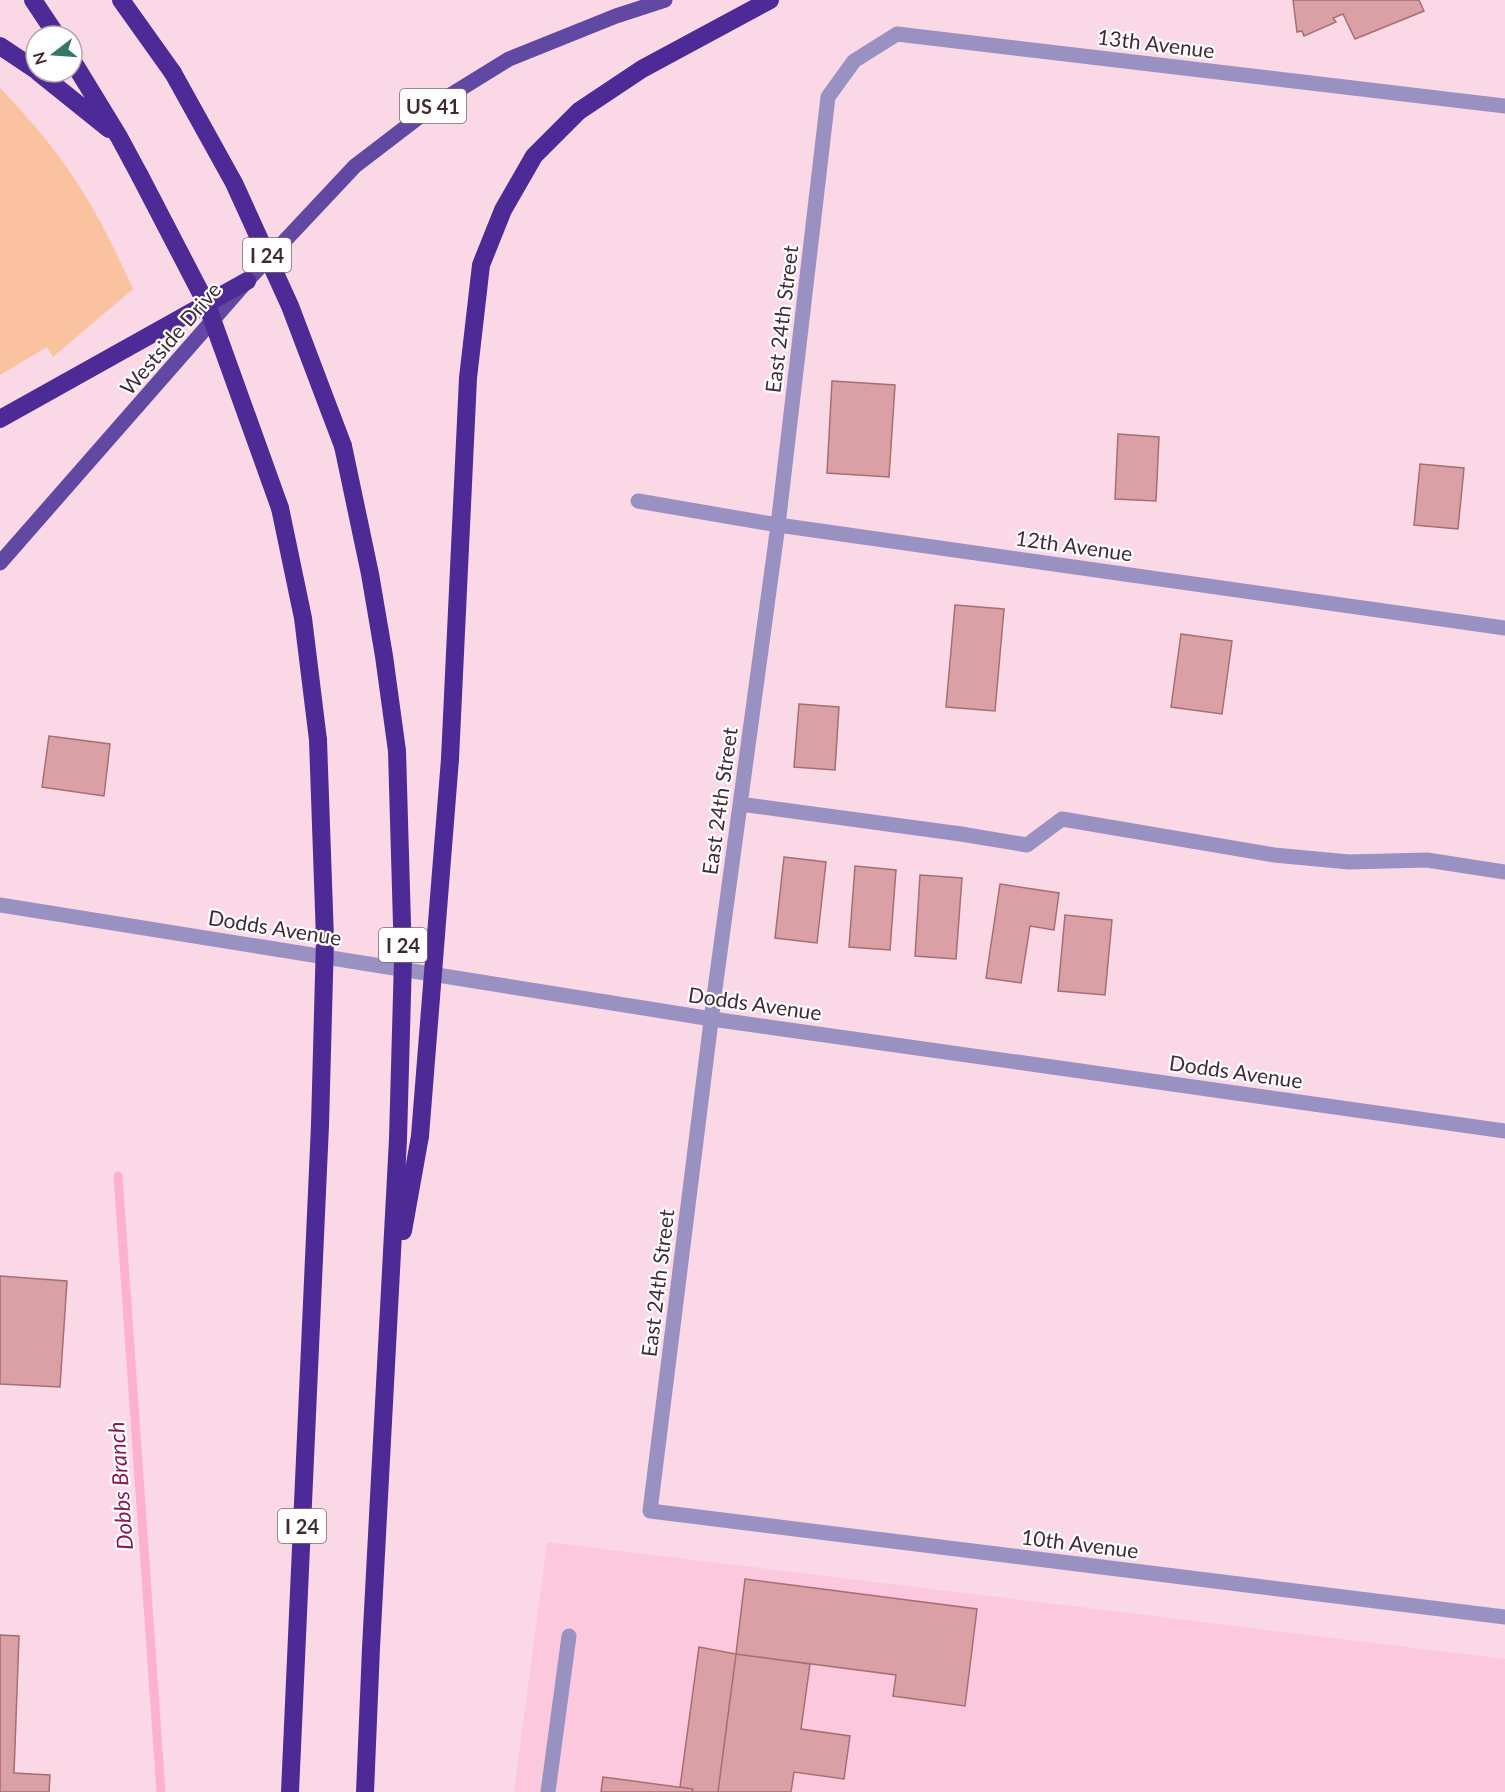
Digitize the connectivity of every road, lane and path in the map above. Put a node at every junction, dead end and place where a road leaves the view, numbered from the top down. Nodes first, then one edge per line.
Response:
1 (33, 0) edge
2 (121, 0) edge
3 (664, 0) edge
4 (770, 0) edge
5 (49, 24) edge
6 (0, 46) edge
7 (24, 62) edge
8 (84, 80) edge
9 (53, 84) edge
10 (828, 97) joint
11 (1505, 106) edge
12 (119, 137) junction
13 (247, 281) junction
14 (0, 419) edge
15 (638, 501) dead end
16 (778, 525) junction
17 (0, 563) edge
18 (1505, 628) edge
19 (740, 804) junction
20 (1505, 872) edge
21 (0, 904) edge
22 (712, 1018) junction
23 (1505, 1131) edge
24 (390, 1310) junction
25 (650, 1510) joint
26 (1505, 1617) edge
27 (569, 1636) dead end
28 (290, 1792) edge
29 (365, 1792) edge
30 (548, 1792) edge

1 - 5 highway
2 - 24 highway, I 24, bridge
3 - 13 main road, Westside Drive / US 41
4 - 24 highway, bridge
6 - 7 highway
8 - 12 highway, I 24
9 - 12 highway
10 - 11 street, 13th Avenue
10 - 16 street, East 24th Street
12 - 28 highway, I 24, bridge
13 - 14 highway
13 - 17 main road, Westside Drive / US 41
15 - 16 street, 12th Avenue
16 - 18 street, 12th Avenue
16 - 19 street, East 24th Street
19 - 20 street
19 - 22 street, East 24th Street
21 - 22 street, Dodds Avenue
22 - 23 street, Dodds Avenue
22 - 25 street, East 24th Street
24 - 29 highway, I 24
25 - 26 street, 10th Avenue
27 - 30 street

